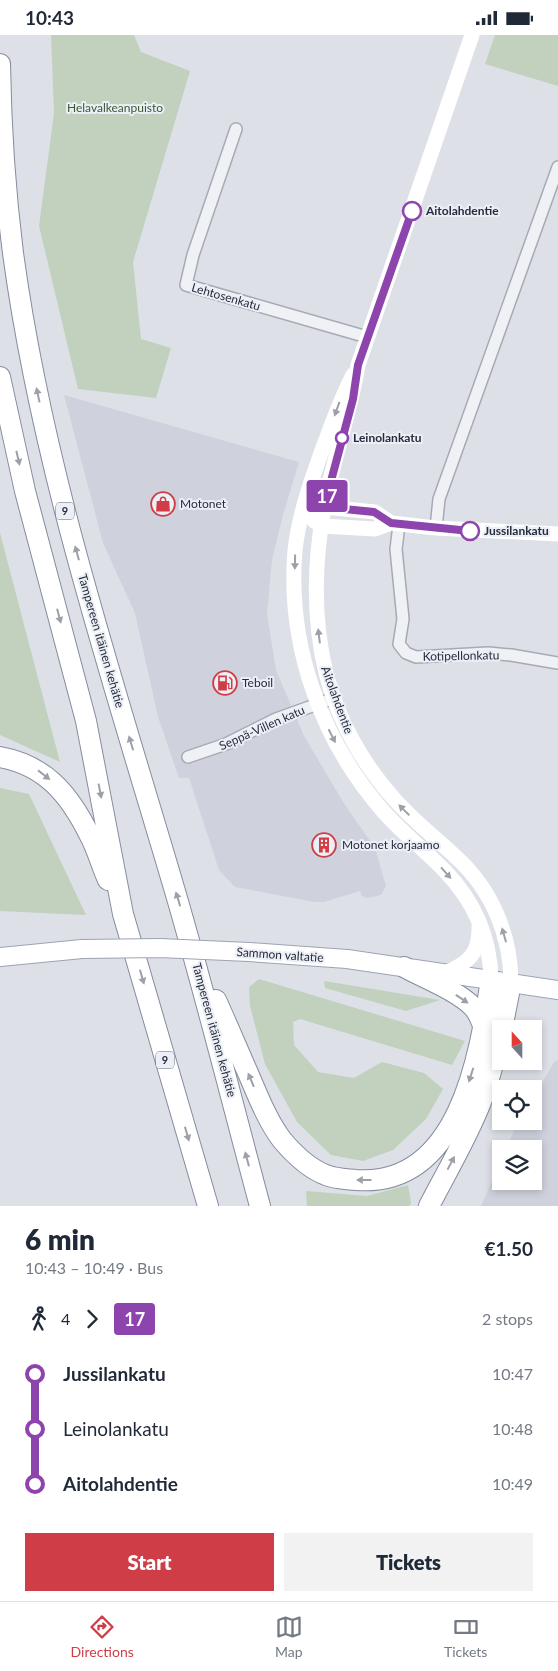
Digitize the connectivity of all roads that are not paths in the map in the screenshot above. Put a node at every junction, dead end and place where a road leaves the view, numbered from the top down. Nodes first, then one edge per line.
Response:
1 (469, 36) edge
2 (0, 64) edge
3 (236, 129) dead end
4 (558, 167) edge
5 (367, 337) junction
6 (358, 365) junction
7 (0, 377) edge
8 (324, 507) junction
9 (303, 513) junction
10 (395, 524) junction
11 (322, 526) junction
12 (436, 529) junction
13 (558, 534) edge
14 (558, 663) edge
15 (335, 699) junction
16 (317, 704) junction
17 (0, 757) edge
18 (188, 757) dead end
19 (123, 914) junction
20 (479, 921) junction
21 (192, 946) junction
22 (0, 957) edge
23 (404, 967) junction
24 (445, 973) junction
25 (501, 981) junction
26 (558, 990) edge
27 (497, 1020) edge
28 (492, 1026) edge
29 (492, 1035) edge
30 (492, 1067) edge
31 (208, 1206) edge
32 (260, 1206) edge
33 (429, 1206) edge

1 - 5 main road, Aitolahdentie
21 -> 2 highway, Tampereen itäinen kehätie / 9
3 - 5 street, Lehtosenkatu
4 - 12 street
5 - 6 main road, Aitolahdentie
6 - 8 main road, Aitolahdentie
6 -> 9 main road, Aitolahdentie
7 -> 19 highway, 9
8 - 9 main road
8 - 10 main road
8 - 11 main road, Aitolahdentie
9 - 11 main road
9 -> 16 main road, Aitolahdentie
10 - 11 main road
10 - 12 main road
10 - 14 street, Kotipellonkatu
15 -> 11 main road, Aitolahdentie
12 - 13 main road
15 - 16 street, Seppä-Villen katu
25 -> 15 main road, Aitolahdentie
16 - 18 street, Seppä-Villen katu
16 -> 20 main road, Aitolahdentie
17 -> 19 highway
19 -> 31 highway, 9
20 - 24 main road
20 - 25 main road, Aitolahdentie
29 -> 21 highway
32 -> 21 highway, Tampereen itäinen kehätie / 9
22 - 23 main road, Sammon valtatie, bridge
23 - 24 main road, Sammon valtatie
23 -> 28 highway
24 - 25 main road, Sammon valtatie
25 - 26 main road, Sammon valtatie
25 - 27 highway
33 -> 30 highway

